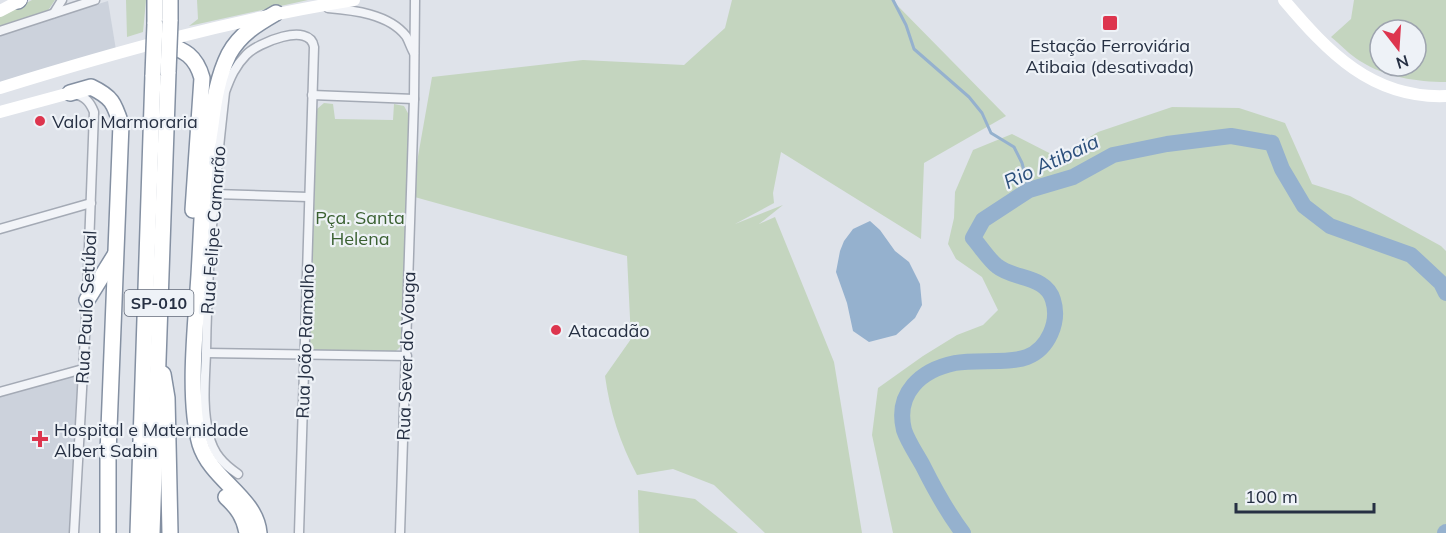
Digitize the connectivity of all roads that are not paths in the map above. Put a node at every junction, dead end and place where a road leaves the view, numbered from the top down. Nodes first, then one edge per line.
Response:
1 (19, 0) edge
2 (62, 0) edge
3 (95, 0) edge
4 (155, 0) edge
5 (170, 0) edge
6 (354, 0) edge
7 (415, 0) edge
8 (1284, 0) edge
9 (314, 7) junction
10 (0, 11) edge
11 (54, 13) junction
12 (276, 13) junction
13 (0, 30) edge
14 (313, 40) joint
15 (160, 41) junction
16 (415, 57) junction
17 (161, 74) junction
18 (0, 88) edge
19 (70, 93) junction
20 (312, 94) junction
21 (1446, 96) edge
22 (414, 99) junction
23 (0, 112) edge
24 (214, 194) junction
25 (308, 197) junction
26 (91, 203) junction
27 (0, 229) edge
28 (116, 252) junction
29 (87, 300) junction
30 (158, 338) junction
31 (206, 353) junction
32 (305, 355) junction
33 (407, 356) junction
34 (83, 369) junction
35 (0, 392) edge
36 (238, 474) dead end
37 (74, 533) edge
38 (108, 533) edge
39 (138, 533) edge
40 (152, 533) edge
41 (170, 533) edge
42 (247, 533) edge
43 (260, 533) edge
44 (299, 533) edge
45 (400, 533) edge

1 - 10 main road
2 - 11 street
3 - 11 street
4 - 17 highway, SP-010, bridge
5 - 17 highway, SP-010, bridge
6 - 9 main road
7 - 16 street, Rua Sever do Vouga
8 - 21 main road
9 - 12 main road
9 - 16 street
11 - 13 street
12 - 15 main road
12 - 43 highway
14 - 20 street, Rua João Ramalho
14 - 24 street, Rua Felipe Camarão
15 - 18 main road
15 - 42 highway
16 - 22 street, Rua Sever do Vouga
17 - 30 highway, SP-010
17 - 39 highway, SP-010
19 - 23 main road
19 - 26 street, Rua Paulo Setúbal
19 - 28 highway
20 - 22 street
20 - 25 street, Rua João Ramalho
22 - 33 street, Rua Sever do Vouga
24 - 25 street
24 - 31 street, Rua Felipe Camarão
25 - 32 street, Rua João Ramalho
26 - 27 street
26 - 29 street, Rua Paulo Setúbal
28 - 29 highway
28 - 38 highway
29 - 34 street, Rua Paulo Setúbal
30 - 40 highway, SP-010
30 - 41 highway
31 - 32 street
31 - 36 street, Rua Felipe Camarão
32 - 33 street
32 - 44 street, Rua João Ramalho
33 - 45 street, Rua Sever do Vouga
34 - 35 street
34 - 37 street, Rua Paulo Setúbal

